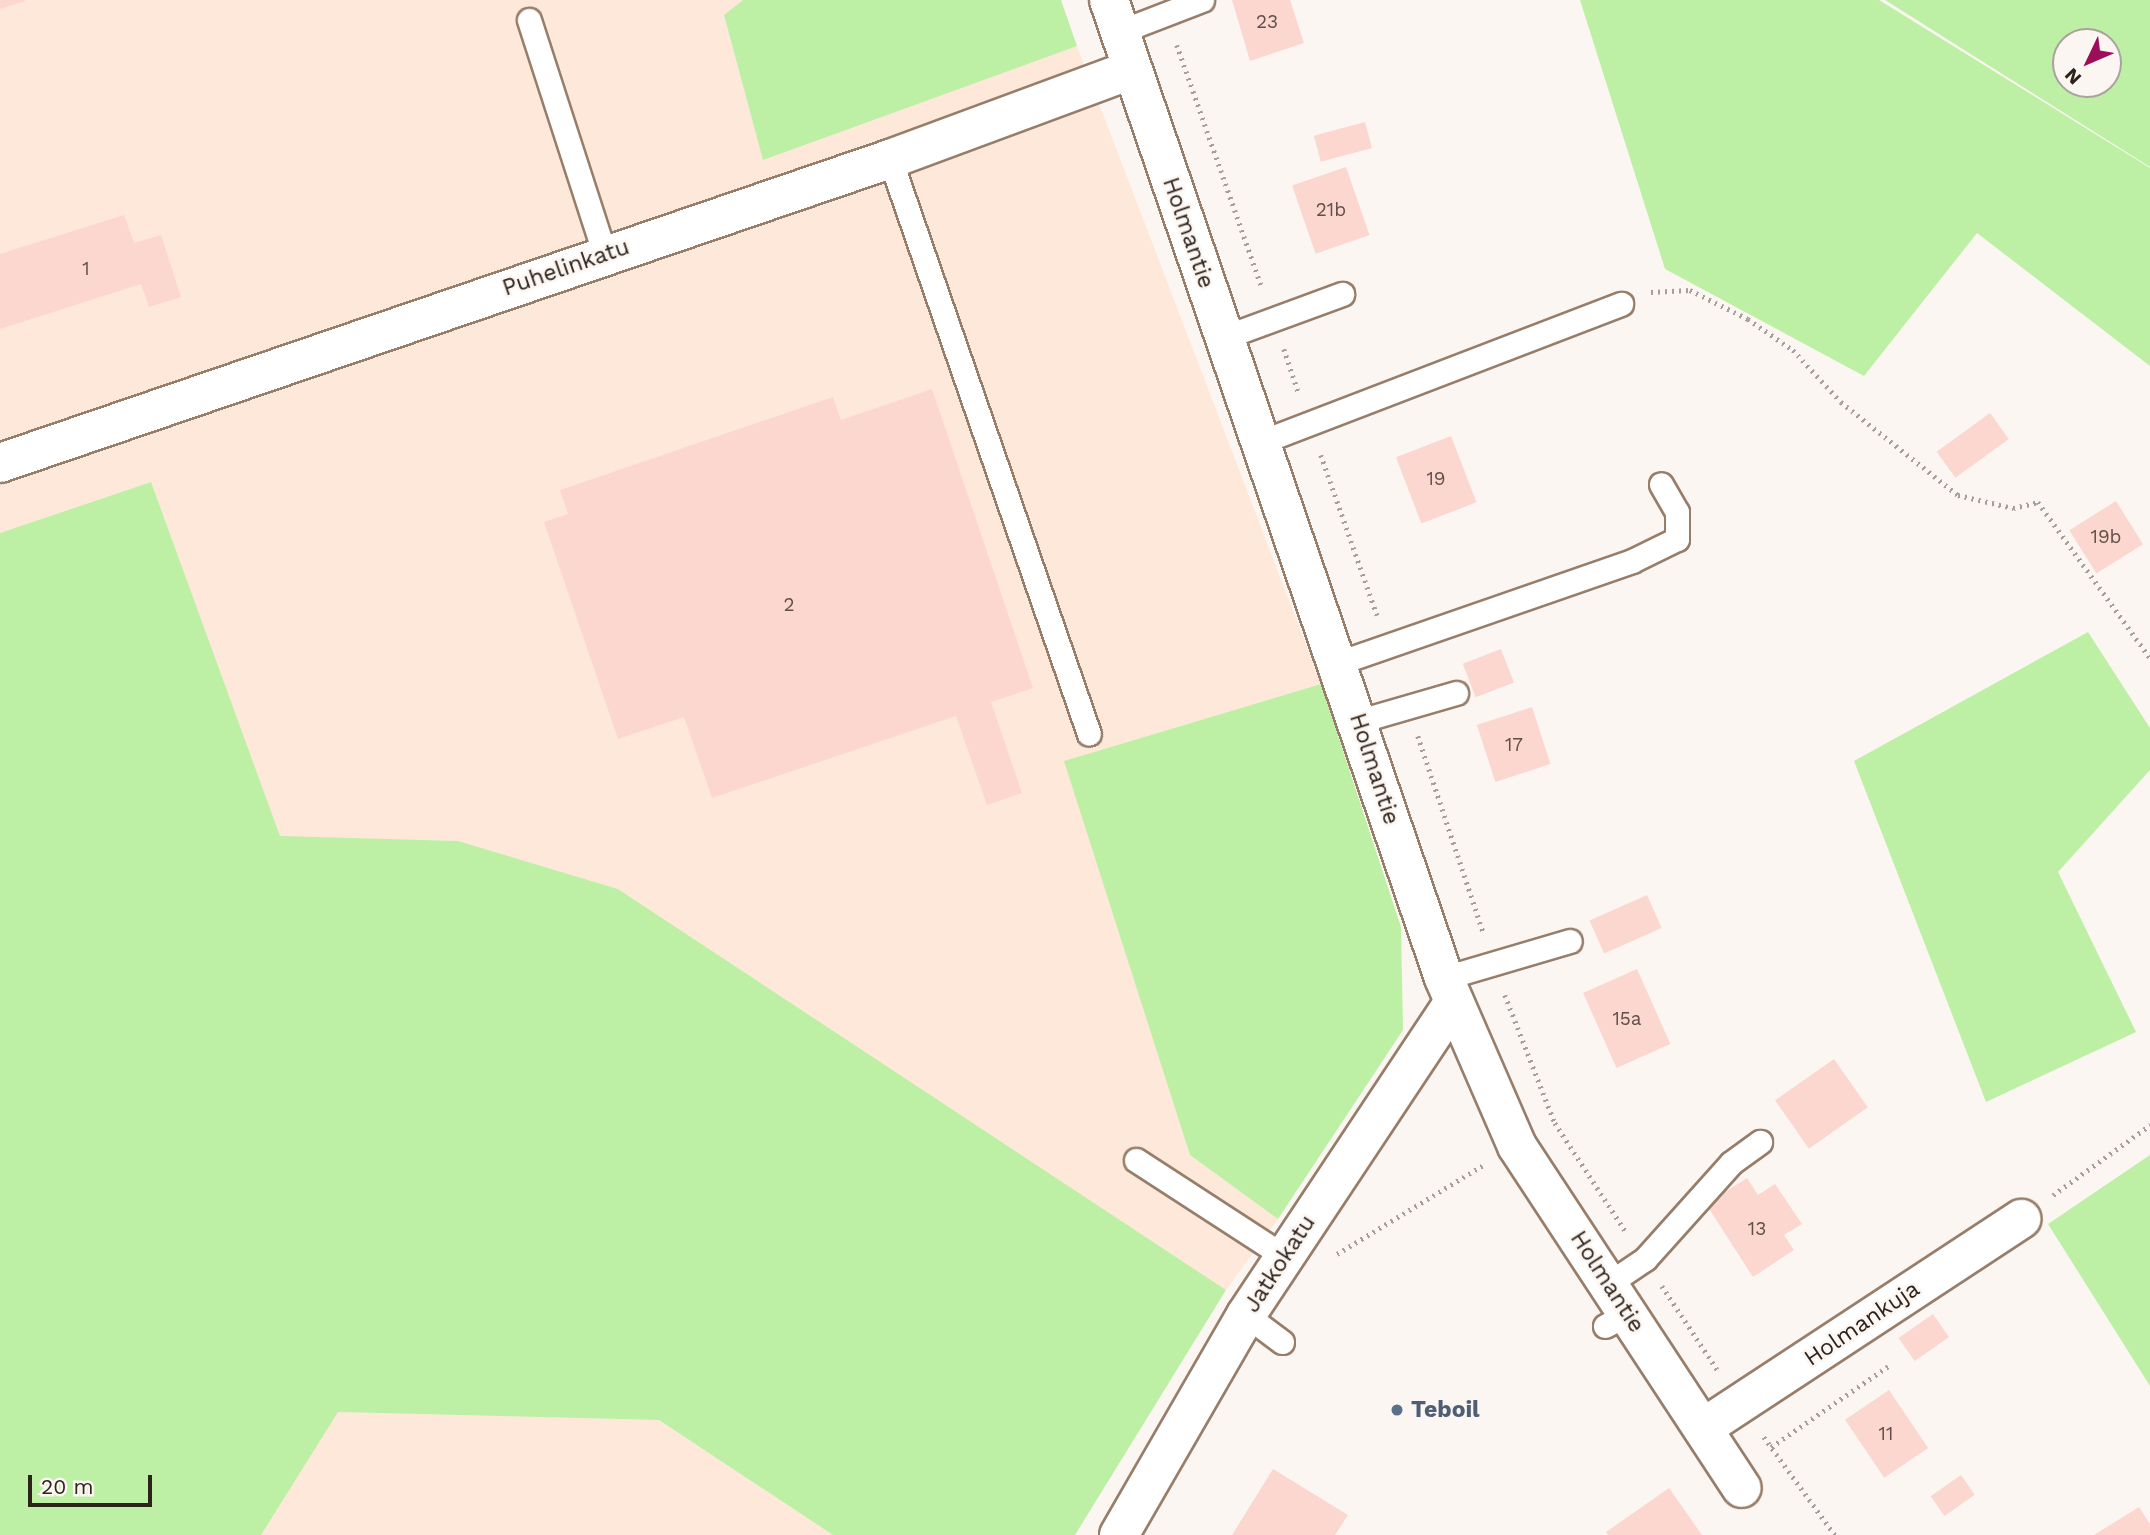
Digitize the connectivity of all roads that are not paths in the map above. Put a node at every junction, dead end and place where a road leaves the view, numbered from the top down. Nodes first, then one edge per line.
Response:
1 (1202, 0) edge
2 (1114, 16) edge
3 (529, 20) dead end
4 (1131, 70) junction
5 (890, 159) junction
6 (605, 255) junction
7 (1342, 294) dead end
8 (1621, 304) road end
9 (1225, 337) junction
10 (1261, 442) junction
11 (0, 463) edge
12 (1661, 484) dead end
13 (1338, 663) junction
14 (1456, 693) dead end
15 (1359, 721) junction
16 (1089, 734) dead end
17 (1570, 941) dead end
18 (1449, 990) junction
19 (1760, 1142) dead end
20 (1136, 1160) dead end
21 (2021, 1219) road end
22 (1284, 1256) junction
23 (1613, 1308) junction
24 (1246, 1315) junction
25 (1282, 1342) dead end
26 (1703, 1428) junction
27 (1737, 1481) road end
28 (1119, 1535) edge

1 - 2 lane
2 - 4 street, Holmantie
3 - 6 lane
4 - 5 street, Puhelinkatu
4 - 9 street, Holmantie
5 - 6 street, Puhelinkatu
5 - 16 lane
6 - 11 street, Puhelinkatu
7 - 9 lane
8 - 10 lane
9 - 10 street, Holmantie
10 - 13 street, Holmantie
12 - 13 lane
13 - 15 street, Holmantie
14 - 15 lane
15 - 18 street, Holmantie
17 - 18 lane
18 - 22 street, Jatkokatu
18 - 23 street, Holmantie
19 - 23 lane
20 - 22 lane
21 - 26 street, Holmankuja
22 - 24 street, Jatkokatu
23 - 26 street, Holmantie
24 - 25 lane
24 - 28 street, Jatkokatu
26 - 27 street, Holmantie

